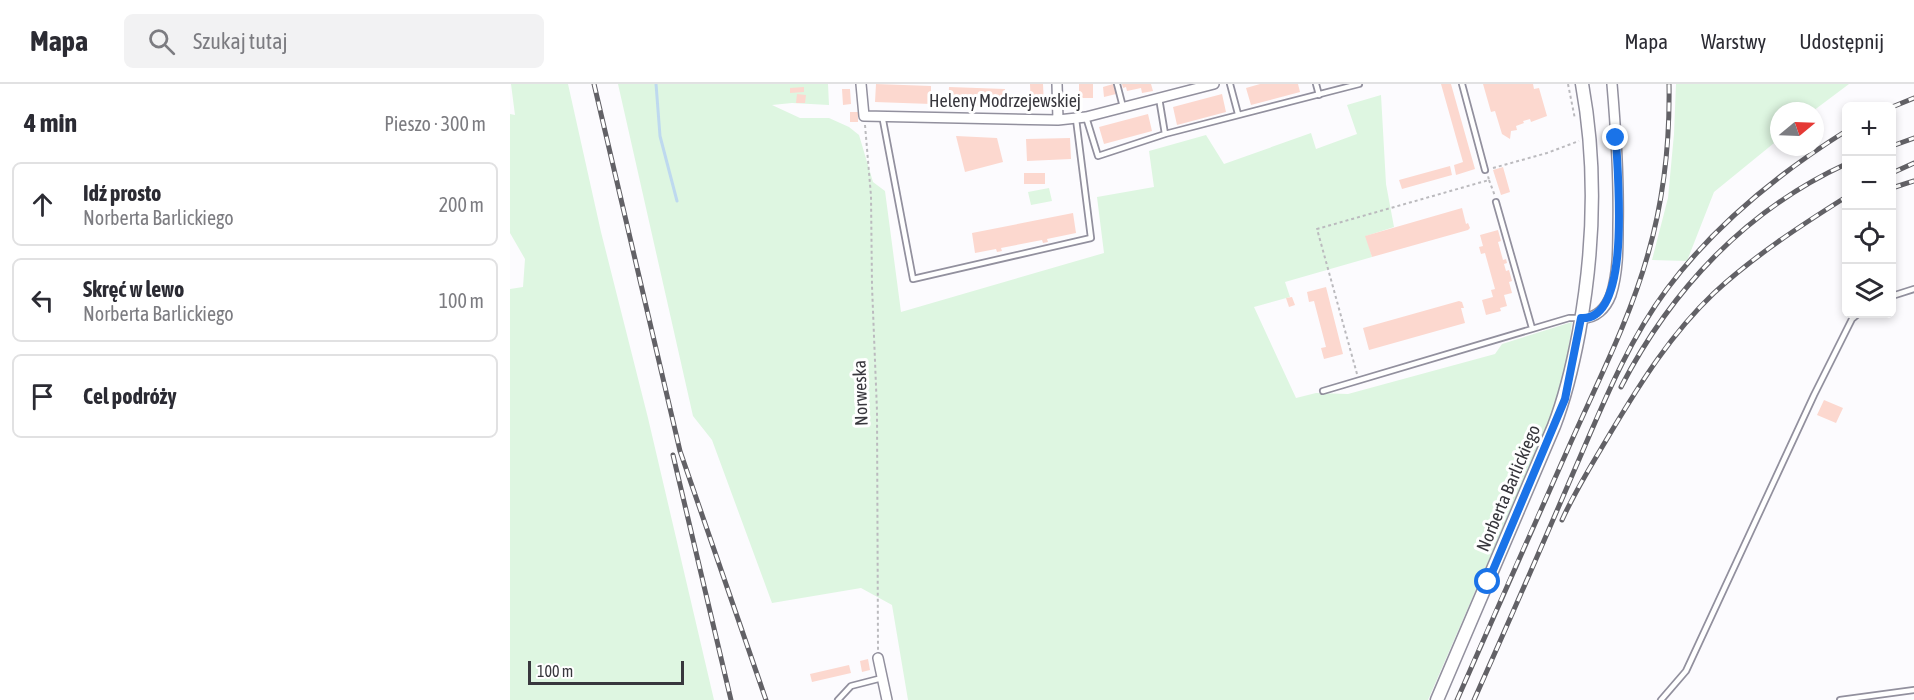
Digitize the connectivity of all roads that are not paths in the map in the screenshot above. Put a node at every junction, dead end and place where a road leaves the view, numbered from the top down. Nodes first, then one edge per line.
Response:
1 (861, 84) edge
2 (1058, 84) edge
3 (1117, 84) edge
4 (1214, 84) edge
5 (1230, 84) edge
6 (1316, 84) edge
7 (1359, 84) edge
8 (1462, 84) edge
9 (1582, 84) edge
10 (1612, 84) edge
11 (1320, 95) junction
12 (1159, 98) junction
13 (1124, 108) junction
14 (1238, 114) junction
15 (882, 115) junction
16 (1081, 118) junction
17 (1058, 120) junction
18 (1165, 134) junction
19 (1485, 170) road end
20 (1497, 201) road end
21 (1914, 289) edge
22 (1896, 295) edge
23 (1581, 318) junction
24 (1853, 318) edge
25 (1532, 328) junction
26 (1323, 391) dead end
27 (878, 658) road end
28 (882, 678) junction
29 (1914, 690) edge
30 (838, 700) edge
31 (887, 700) edge
32 (1437, 700) edge
33 (1661, 700) edge
34 (1840, 700) edge

1 - 15 street, Heleny Modrzejewskiej
2 - 17 street
3 - 13 lane
4 - 12 street, Heleny Modrzejewskiej
5 - 14 lane
6 - 11 lane
7 - 11 lane
8 - 19 lane
9 - 23 street, Norberta Barlickiego
10 - 23 street
11 - 14 lane
12 - 13 street, Heleny Modrzejewskiej
12 - 18 lane
13 - 16 street, Heleny Modrzejewskiej
14 - 18 lane
15 - 16 lane
15 - 17 street, Heleny Modrzejewskiej
16 - 17 street, Heleny Modrzejewskiej
16 - 18 lane
20 - 25 lane
21 - 22 lane
23 - 25 lane
23 - 32 street, Norberta Barlickiego
24 - 33 lane
25 - 26 lane
27 - 28 street
28 - 30 lane
28 - 31 street
29 - 34 lane

